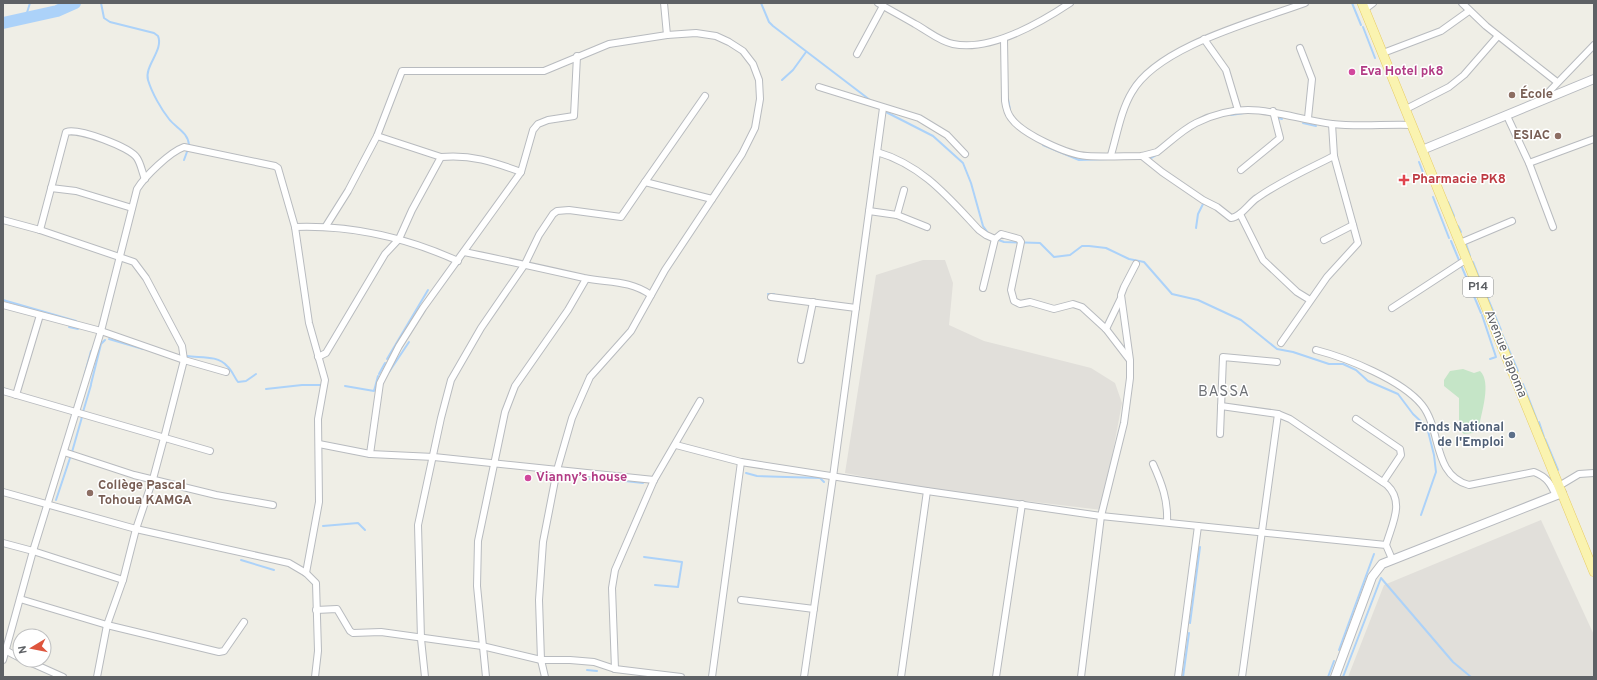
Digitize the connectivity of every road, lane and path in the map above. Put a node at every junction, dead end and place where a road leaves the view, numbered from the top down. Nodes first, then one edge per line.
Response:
1 (664, 3) edge
2 (1070, 3) edge
3 (1305, 3) edge
4 (1373, 3) edge
5 (1462, 3) edge
6 (881, 5) edge
7 (1363, 6) edge
8 (1469, 11) junction
9 (666, 35) junction
10 (1498, 36) junction
11 (1004, 39) junction
12 (1204, 39) junction
13 (1594, 45) edge
14 (1300, 48) dead end
15 (1383, 53) junction
16 (857, 54) dead end
17 (577, 56) junction
18 (1594, 79) edge
19 (1557, 82) junction
20 (819, 86) dead end
21 (705, 96) dead end
22 (1540, 102) junction
23 (883, 108) junction
24 (1238, 110) junction
25 (1406, 110) junction
26 (1273, 111) junction
27 (1507, 116) junction
28 (1308, 118) junction
29 (1332, 124) junction
30 (1412, 125) junction
31 (377, 136) junction
32 (1594, 139) edge
33 (1422, 150) junction
34 (877, 152) junction
35 (965, 154) dead end
36 (1111, 155) junction
37 (441, 156) junction
38 (1142, 156) junction
39 (1334, 156) junction
40 (1529, 163) junction
41 (1241, 170) dead end
42 (521, 172) junction
43 (145, 179) junction
44 (645, 182) junction
45 (51, 188) junction
46 (904, 190) dead end
47 (712, 199) junction
48 (132, 208) junction
49 (869, 211) junction
50 (1240, 214) junction
51 (897, 215) junction
52 (3, 220) edge
53 (1512, 221) dead end
54 (1353, 225) junction
55 (326, 226) junction
56 (295, 227) junction
57 (926, 227) dead end
58 (1553, 227) dead end
59 (40, 230) junction
60 (995, 238) junction
61 (399, 239) junction
62 (1324, 240) dead end
63 (1460, 242) junction
64 (464, 252) junction
65 (121, 256) junction
66 (1467, 259) junction
67 (458, 261) junction
68 (525, 264) junction
69 (1136, 264) dead end
70 (586, 279) junction
71 (1124, 287) junction
72 (983, 288) dead end
73 (651, 295) junction
74 (771, 297) dead end
75 (1310, 300) junction
76 (812, 302) junction
77 (3, 305) edge
78 (856, 308) junction
79 (1392, 308) dead end
80 (40, 314) junction
81 (1106, 329) junction
82 (101, 331) junction
83 (1281, 343) dead end
84 (1316, 350) dead end
85 (318, 358) junction
86 (184, 360) junction
87 (801, 360) dead end
88 (1130, 360) junction
89 (1277, 362) dead end
90 (226, 372) dead end
91 (3, 391) edge
92 (16, 395) junction
93 (700, 401) dead end
94 (1221, 406) junction
95 (76, 413) junction
96 (1278, 414) junction
97 (1356, 419) dead end
98 (1220, 434) dead end
99 (164, 438) junction
100 (319, 444) junction
101 (676, 445) junction
102 (210, 451) dead end
103 (64, 452) junction
104 (370, 454) junction
105 (434, 456) junction
106 (741, 462) junction
107 (493, 464) junction
108 (1154, 464) dead end
109 (557, 470) junction
110 (1594, 473) edge
111 (833, 477) junction
112 (153, 479) junction
113 (654, 480) junction
114 (1383, 482) junction
115 (927, 491) junction
116 (3, 492) edge
117 (1559, 492) junction
118 (1022, 504) junction
119 (48, 505) junction
120 (273, 505) dead end
121 (1100, 516) junction
122 (1167, 522) junction
123 (1198, 526) junction
124 (136, 529) junction
125 (1262, 532) junction
126 (3, 543) edge
127 (1386, 545) junction
128 (34, 551) junction
129 (1392, 559) junction
130 (306, 572) junction
131 (1594, 572) edge
132 (123, 580) junction
133 (20, 599) junction
134 (741, 600) dead end
135 (814, 609) junction
136 (316, 610) junction
137 (244, 622) dead end
138 (107, 625) junction
139 (421, 639) junction
140 (482, 646) junction
141 (4, 650) edge
142 (3, 660) edge
143 (541, 660) junction
144 (42, 668) edge
145 (615, 669) junction
146 (63, 677) edge
147 (97, 677) edge
148 (314, 677) edge
149 (425, 677) edge
150 (486, 677) edge
151 (545, 677) edge
152 (681, 677) edge
153 (712, 677) edge
154 (804, 677) edge
155 (901, 677) edge
156 (996, 677) edge
157 (1081, 677) edge
158 (1178, 677) edge
159 (1242, 677) edge
160 (1335, 677) edge

1 - 9 street
2 - 11 street
3 - 12 street
4 - 7 street
5 - 8 street
6 - 11 street
6 - 16 street
7 - 15 main road, Avenue Japoma / P14
8 - 10 street
8 - 15 street
9 - 17 street
9 - 47 street
10 - 19 street
10 - 25 street
11 - 36 street
12 - 24 street
12 - 36 street
13 - 19 street
14 - 28 street
15 - 25 main road, Avenue Japoma / P14
17 - 31 street
17 - 42 street
18 - 22 street
19 - 22 street
20 - 23 street
21 - 44 street
22 - 27 street
23 - 34 street
23 - 35 street
24 - 26 street
24 - 38 street
25 - 30 main road, Avenue Japoma / P14
26 - 28 street
26 - 41 street
27 - 33 street
27 - 40 street
28 - 29 street
29 - 30 street
29 - 39 street
30 - 33 main road, Avenue Japoma / P14
31 - 37 street
31 - 55 street
32 - 40 street
33 - 63 main road, Avenue Japoma / P14
34 - 49 street
34 - 60 street
36 - 38 street
37 - 42 street
37 - 61 street
38 - 50 street
39 - 50 street
39 - 54 street
40 - 58 street
42 - 64 street
43 - 45 street
43 - 48 street
43 - 56 street
44 - 47 street
44 - 68 street
45 - 48 street
45 - 59 street
46 - 51 street
47 - 73 street
48 - 65 street
49 - 51 street
49 - 78 street
50 - 75 street
51 - 57 street
52 - 59 street
53 - 63 street
54 - 62 street
54 - 75 street
55 - 56 street
55 - 61 street
56 - 85 street
59 - 65 street
60 - 72 street
60 - 81 street
61 - 67 street
61 - 85 street
63 - 66 main road, Avenue Japoma / P14
64 - 67 street
64 - 68 street
65 - 82 street
65 - 86 street
66 - 79 street
66 - 117 main road, Avenue Japoma / P14
67 - 104 street
68 - 70 street
68 - 105 street
69 - 71 street
70 - 73 street
70 - 107 street
71 - 81 street
71 - 88 street
73 - 109 street
74 - 76 street
75 - 83 street
76 - 78 street
76 - 87 street
77 - 80 street
78 - 111 street
80 - 82 street
80 - 92 street
81 - 88 street
82 - 86 street
82 - 95 street
84 - 117 street
85 - 100 street
86 - 90 street
86 - 99 street
88 - 121 street
89 - 94 street
91 - 92 street
92 - 95 street
93 - 101 street
94 - 96 street
94 - 98 street
95 - 99 street
95 - 103 street
96 - 114 street
96 - 125 street
97 - 114 street
99 - 102 street
99 - 112 street
100 - 104 street
100 - 130 street
101 - 106 street
101 - 113 street
103 - 112 street
103 - 119 street
104 - 105 street
105 - 107 street
105 - 139 street
106 - 111 street
106 - 153 street
107 - 109 street
107 - 140 street
108 - 122 street
109 - 113 street
109 - 143 street
110 - 117 street
111 - 115 street
111 - 135 street
112 - 120 street
112 - 124 street
113 - 145 street
114 - 127 street
115 - 118 street
115 - 155 street
116 - 119 street
117 - 129 street
117 - 131 main road, Avenue Japoma / P14
118 - 121 street
118 - 156 street
119 - 124 street
119 - 128 street
121 - 122 street
121 - 157 street
122 - 123 street
123 - 125 street
123 - 158 street
124 - 130 street
124 - 132 street
125 - 127 street
125 - 159 street
126 - 128 street
127 - 129 street
128 - 132 street
128 - 133 street
129 - 160 street
130 - 136 street
132 - 138 street
133 - 138 street
133 - 141 street
134 - 135 street
135 - 154 street
136 - 139 street
136 - 148 street
137 - 138 street
138 - 147 street
139 - 140 street
139 - 149 street
140 - 143 street
140 - 150 street
141 - 142 street
143 - 145 street
143 - 151 street
144 - 146 street
145 - 152 street

